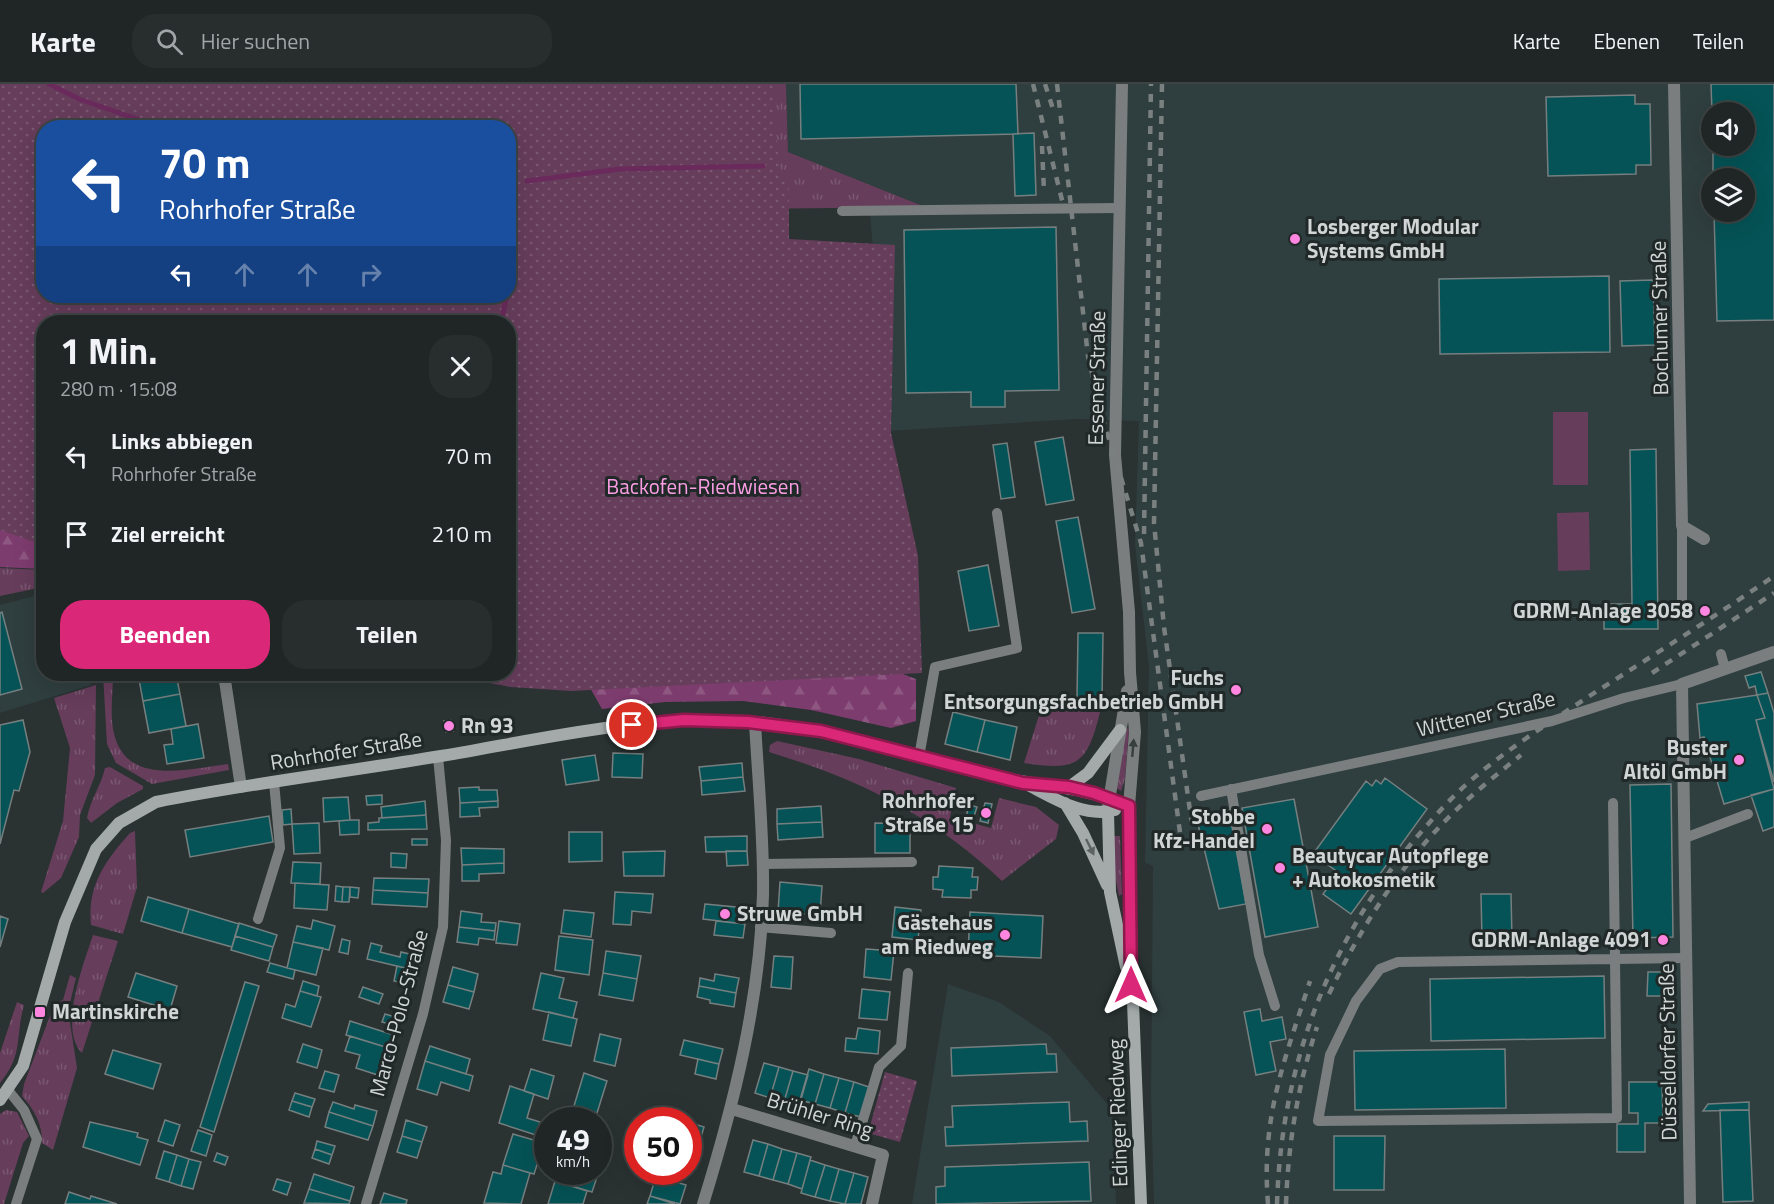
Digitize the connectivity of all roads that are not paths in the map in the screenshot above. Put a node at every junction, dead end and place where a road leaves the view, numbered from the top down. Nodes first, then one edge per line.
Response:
1 (1122, 84) edge
2 (1674, 84) edge
3 (1119, 208) junction
4 (842, 211) dead end
5 (997, 513) dead end
6 (1682, 526) junction
7 (1704, 539) dead end
8 (1682, 615) dead end
9 (1774, 652) edge
10 (1721, 654) dead end
11 (1725, 669) junction
12 (1130, 672) junction
13 (225, 681) edge
14 (1682, 684) junction
15 (755, 722) junction
16 (1120, 730) junction
17 (438, 757) junction
18 (919, 757) junction
19 (274, 782) junction
20 (1023, 783) junction
21 (241, 787) junction
22 (1069, 787) junction
23 (1231, 789) junction
24 (1201, 795) dead end
25 (1109, 798) junction
26 (1065, 803) junction
27 (1613, 803) dead end
28 (1129, 806) junction
29 (1108, 812) junction
30 (1748, 814) dead end
31 (1685, 838) junction
32 (912, 862) dead end
33 (762, 864) junction
34 (1110, 892) junction
35 (258, 919) dead end
36 (760, 927) junction
37 (831, 933) dead end
38 (1687, 958) junction
39 (1615, 959) junction
40 (908, 973) dead end
41 (1131, 985) junction
42 (1275, 1006) dead end
43 (4, 1095) edge
44 (732, 1109) junction
45 (855, 1146) junction
46 (16, 1204) edge
47 (366, 1204) edge
48 (703, 1204) edge
49 (872, 1204) edge
50 (1141, 1204) edge
51 (1690, 1204) edge

1 - 3 street, Essener Straße
2 - 6 street, Bochumer Straße
3 - 4 lane
3 - 12 street, Essener Straße
5 - 18 lane
6 - 7 street
6 - 8 lane
9 - 11 street, Wittener Straße
10 - 11 lane
11 - 14 street, Wittener Straße
12 - 16 street, Essener Straße
28 -> 12 street, Essener Straße
13 - 21 street
14 - 23 lane, Wittener Straße
14 - 31 street, Düsseldorfer Straße
15 - 17 main road, Rohrhofer Straße
15 - 18 main road, Rohrhofer Straße
15 - 33 street
16 - 22 main road
16 - 25 street, Essener Straße
17 - 19 main road, Rohrhofer Straße
17 - 47 lane, Marco-Polo-Straße
18 - 20 main road, Rohrhofer Straße
19 - 21 main road, Rohrhofer Straße
19 - 35 lane
20 - 22 main road, Rohrhofer Straße
20 - 26 main road, Rohrhofer Straße
21 - 43 main road, Rohrhofer Straße
22 - 25 main road, Rohrhofer Straße
23 - 24 lane, Wittener Straße
23 - 42 lane
25 - 28 main road, Rohrhofer Straße
25 - 29 street, Essener Straße
26 - 29 main road, Rohrhofer Straße
26 -> 34 main road
27 - 39 lane
28 - 29 main road, Rohrhofer Straße
28 - 41 main road, Edinger Riedweg
29 - 34 main road, Edinger Riedweg
30 - 31 lane
31 - 38 street, Düsseldorfer Straße
32 - 33 lane
33 - 36 street
34 - 41 main road, Edinger Riedweg
36 - 37 lane
36 - 44 street
38 - 39 lane
38 - 51 street, Düsseldorfer Straße
39 - 39 lane
40 - 45 lane
41 - 50 main road, Edinger Riedweg
43 - 46 lane
44 - 45 street, Brühler Ring
44 - 48 street
45 - 49 street, Brühler Ring

